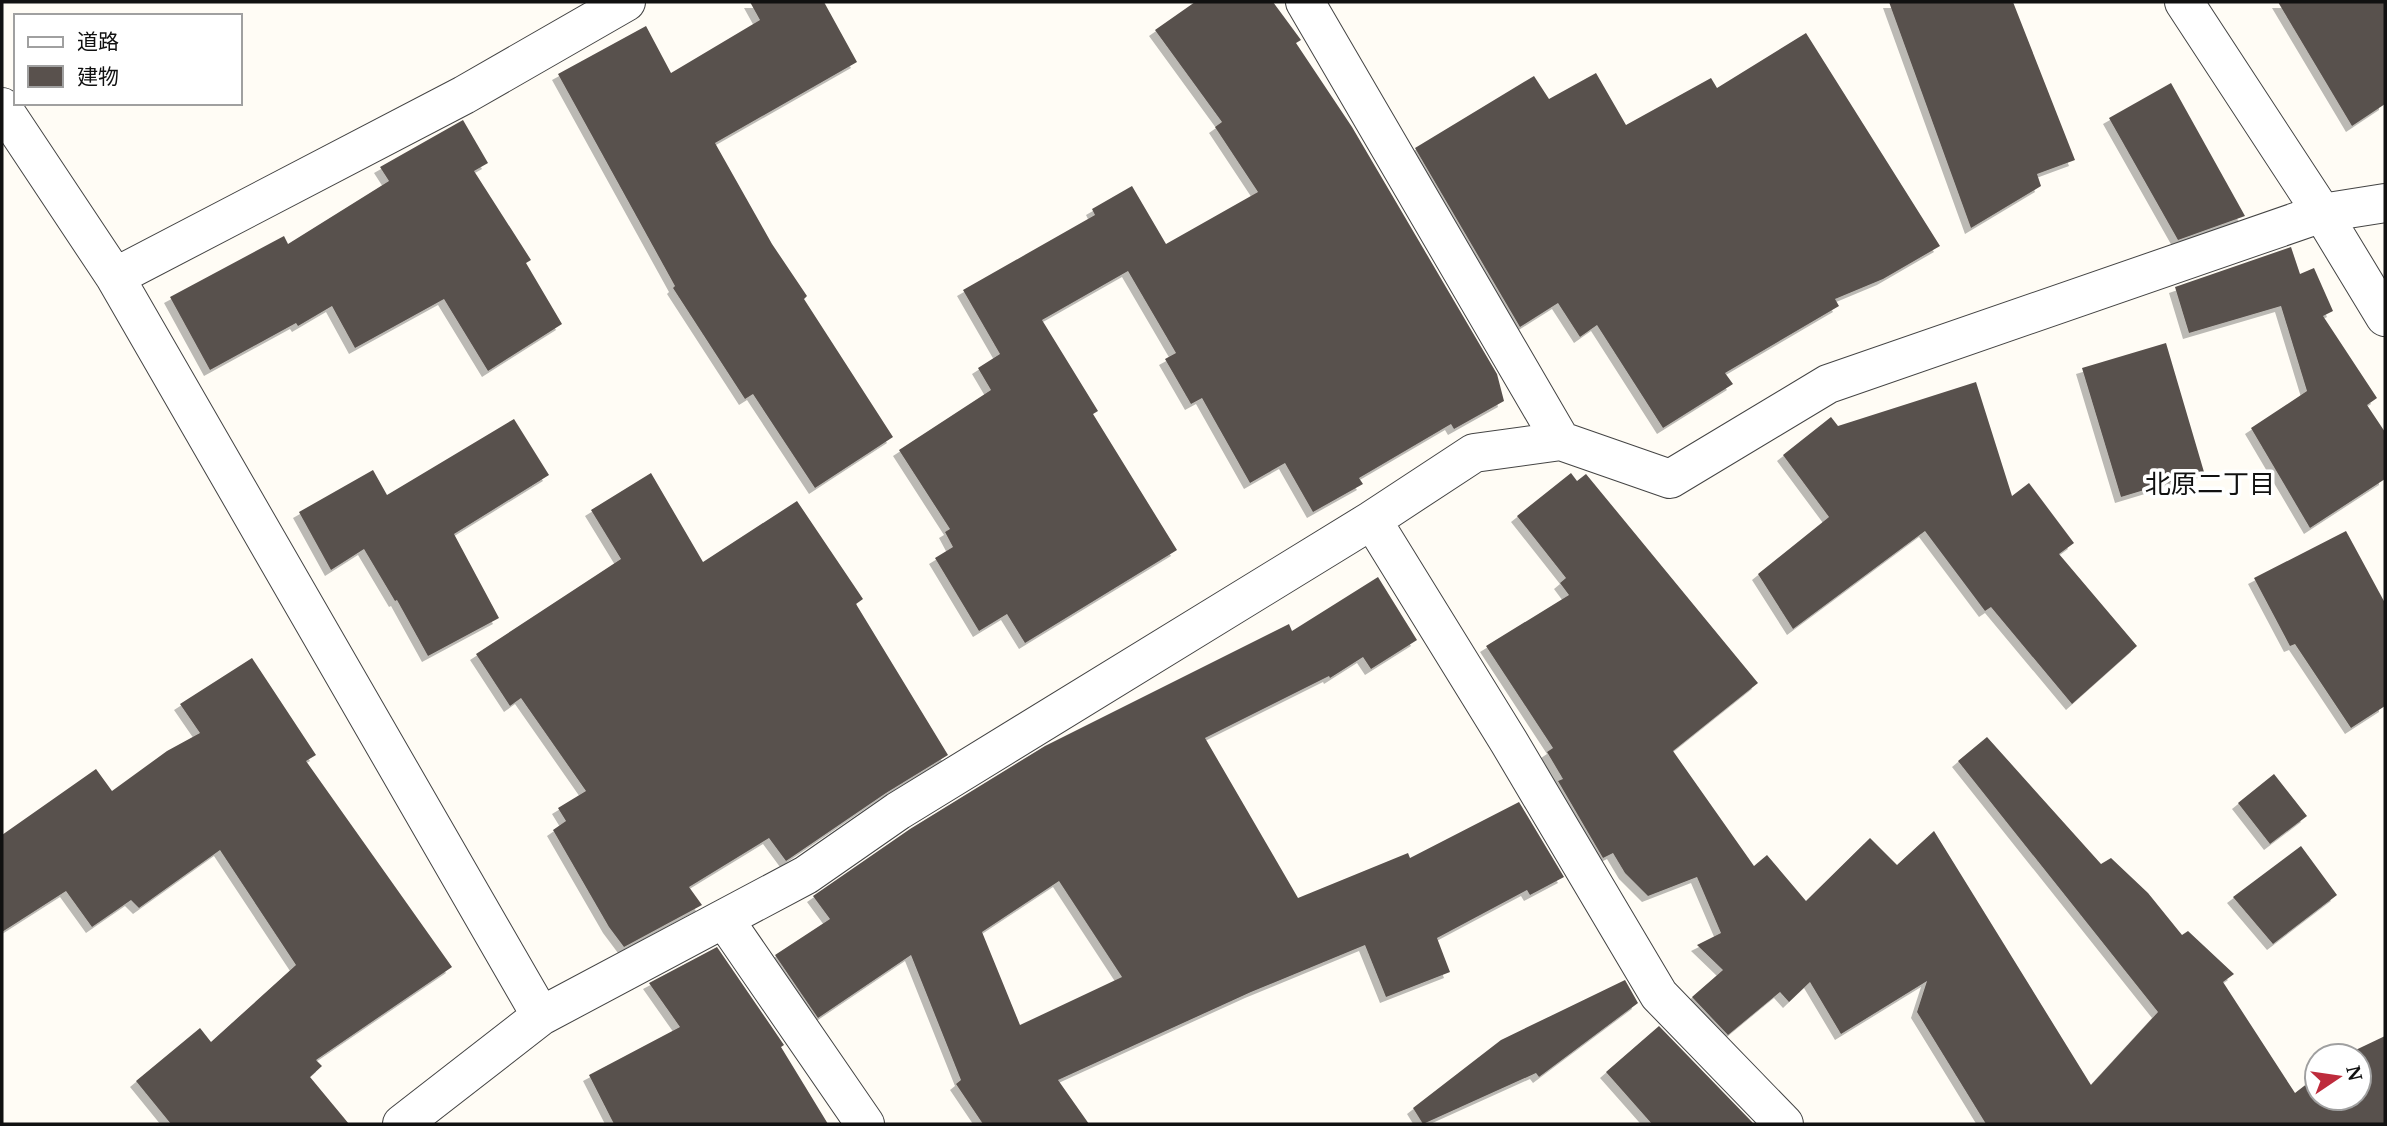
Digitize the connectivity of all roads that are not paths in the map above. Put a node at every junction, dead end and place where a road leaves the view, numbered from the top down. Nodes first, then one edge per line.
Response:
1 (626, 2) edge
2 (1305, 2) edge
3 (2184, 2) edge
4 (2, 107) edge
5 (2385, 204) edge
6 (2322, 212) junction
7 (115, 277) junction
8 (2385, 317) edge
9 (1561, 441) junction
10 (1372, 520) junction
11 (724, 919) junction
12 (541, 1016) junction
13 (402, 1124) edge
14 (865, 1124) edge
15 (1784, 1124) edge

1 - 7 street
2 - 9 street
3 - 6 street
4 - 7 street
5 - 6 street
6 - 8 street
6 - 9 street
7 - 12 street
9 - 10 street
10 - 11 street
10 - 15 street
11 - 12 street
11 - 14 street
12 - 13 street

